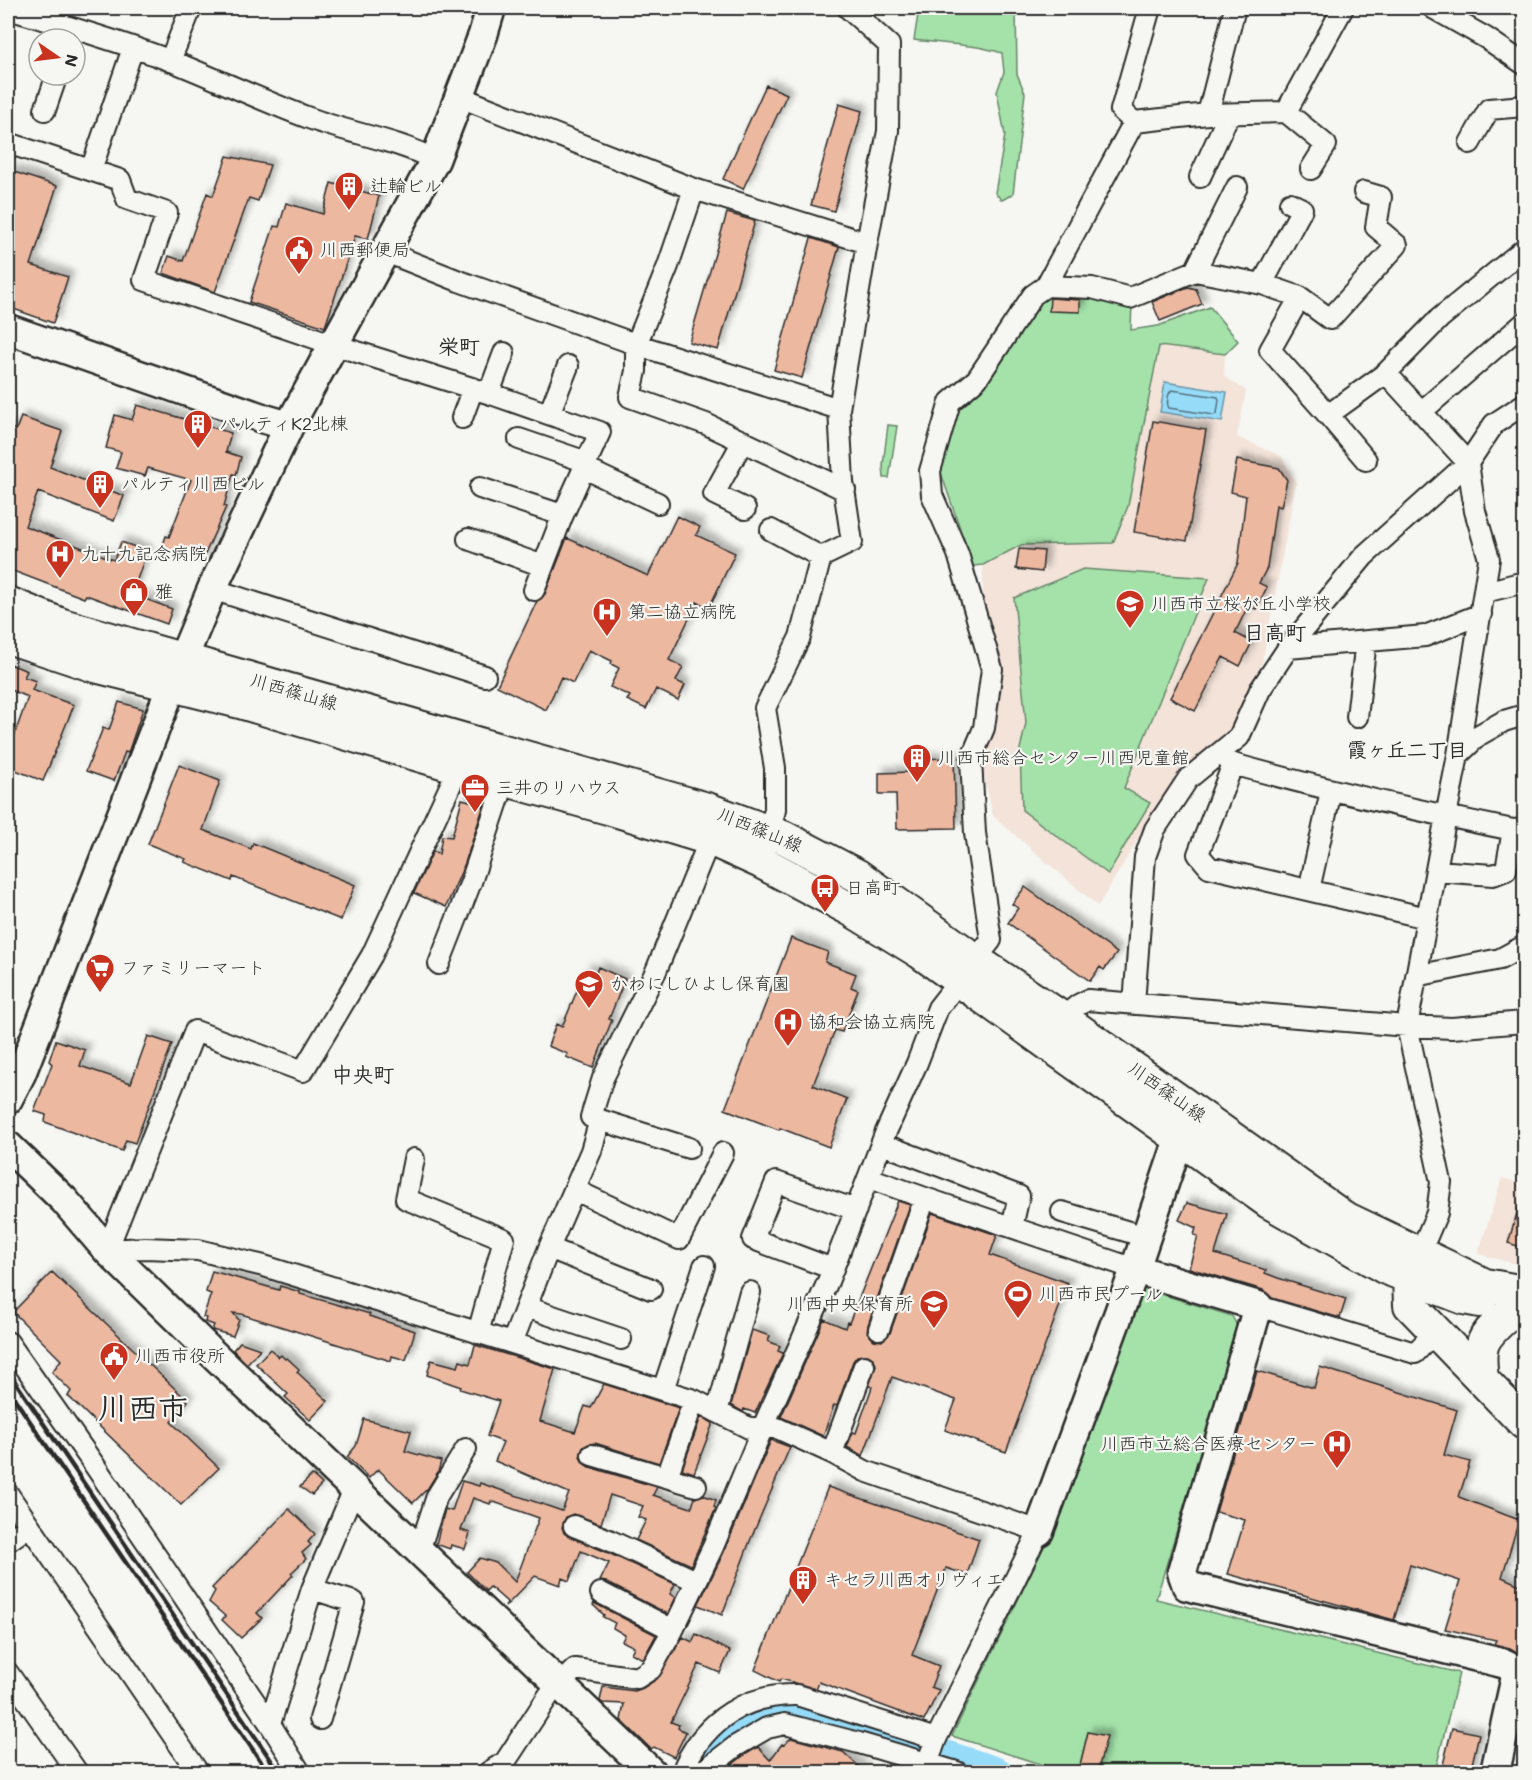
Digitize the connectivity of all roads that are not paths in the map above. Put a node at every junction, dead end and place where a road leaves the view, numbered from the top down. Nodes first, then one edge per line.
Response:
1 (191, 8) edge
2 (491, 8) edge
3 (848, 8) edge
4 (1150, 8) edge
5 (1235, 8) edge
6 (1343, 8) edge
7 (1433, 8) edge
8 (8, 9) edge
9 (56, 27) edge
10 (87, 37) edge
11 (134, 48) junction
12 (170, 61) junction
13 (1524, 64) edge
14 (53, 87) edge
15 (460, 97) junction
16 (1524, 106) edge
17 (45, 110) dead end
18 (1286, 112) junction
19 (1208, 114) junction
20 (1229, 114) junction
21 (1134, 122) junction
22 (8, 143) edge
23 (1470, 143) dead end
24 (435, 160) junction
25 (1311, 169) dead end
26 (91, 170) junction
27 (1200, 177) dead end
28 (1237, 187) dead end
29 (694, 189) junction
30 (1364, 192) dead end
31 (1290, 203) dead end
32 (867, 243) junction
33 (1524, 249) edge
34 (386, 252) junction
35 (1196, 271) junction
36 (1262, 284) junction
37 (1046, 286) junction
38 (1300, 297) junction
39 (1524, 323) edge
40 (8, 330) edge
41 (335, 345) junction
42 (636, 345) junction
43 (504, 353) dead end
44 (568, 366) dead end
45 (1386, 373) junction
46 (481, 391) junction
47 (1524, 404) edge
48 (840, 409) junction
49 (1421, 412) junction
50 (549, 414) junction
51 (1328, 416) junction
52 (462, 418) dead end
53 (290, 426) junction
54 (519, 439) dead end
55 (743, 441) junction
56 (1366, 460) dead end
57 (1468, 463) junction
58 (585, 465) junction
59 (480, 488) dead end
60 (845, 490) junction
61 (658, 503) dead end
62 (745, 509) dead end
63 (562, 515) junction
64 (771, 530) dead end
65 (468, 539) dead end
66 (821, 557) junction
67 (543, 566) junction
68 (1524, 582) edge
69 (212, 589) junction
70 (534, 590) dead end
71 (1485, 592) junction
72 (8, 603) edge
73 (1481, 614) junction
74 (1366, 641) junction
75 (10, 643) edge
76 (1288, 648) junction
77 (177, 672) junction
78 (485, 676) dead end
79 (1524, 715) edge
80 (1357, 717) dead end
81 (1458, 755) junction
82 (1226, 759) junction
83 (459, 767) junction
84 (505, 780) junction
85 (1331, 791) junction
86 (1446, 816) junction
87 (1519, 829) edge
88 (769, 832) junction
89 (710, 839) junction
90 (761, 862) junction
91 (1436, 872) junction
92 (1309, 890) junction
93 (1427, 918) junction
94 (1524, 946) edge
95 (439, 964) dead end
96 (967, 971) junction
97 (1416, 976) junction
98 (1134, 1004) junction
99 (1062, 1018) junction
100 (1524, 1022) edge
101 (1407, 1026) junction
102 (8, 1099) edge
103 (1190, 1108) junction
104 (600, 1120) junction
105 (1178, 1137) junction
106 (882, 1144) junction
107 (8, 1146) edge
108 (689, 1149) dead end
109 (723, 1153) dead end
110 (414, 1159) dead end
111 (869, 1178) junction
112 (575, 1190) junction
113 (926, 1198) junction
114 (856, 1210) junction
115 (1062, 1212) dead end
116 (1012, 1227) junction
117 (1146, 1237) junction
118 (549, 1248) junction
119 (107, 1250) junction
120 (704, 1266) dead end
121 (1414, 1266) junction
122 (833, 1269) junction
123 (1135, 1269) junction
124 (651, 1289) dead end
125 (750, 1292) dead end
126 (1521, 1304) edge
127 (1258, 1306) junction
128 (526, 1307) junction
129 (879, 1329) dead end
130 (1436, 1331) junction
131 (477, 1333) junction
132 (621, 1339) dead end
133 (8, 1342) edge
134 (512, 1343) junction
135 (864, 1366) dead end
136 (1482, 1378) junction
137 (663, 1390) junction
138 (694, 1400) junction
139 (717, 1412) junction
140 (1524, 1423) edge
141 (763, 1427) junction
142 (466, 1449) dead end
143 (832, 1453) junction
144 (592, 1455) dead end
145 (667, 1477) junction
146 (696, 1486) dead end
147 (354, 1489) junction
148 (8, 1494) edge
149 (29, 1526) junction
150 (574, 1526) dead end
151 (1039, 1531) junction
152 (8, 1540) edge
153 (419, 1551) junction
154 (696, 1581) junction
155 (312, 1589) junction
156 (601, 1593) dead end
157 (673, 1630) junction
158 (8, 1673) edge
159 (1521, 1673) edge
160 (559, 1684) junction
161 (320, 1719) dead end
162 (270, 1724) junction
163 (931, 1755) edge
164 (78, 1773) edge
165 (198, 1773) edge
166 (300, 1773) edge
167 (489, 1773) edge
168 (651, 1773) edge
169 (957, 1773) edge
170 (1495, 1773) edge

1 - 12 street
2 - 15 street
3 - 32 street
4 - 21 street
5 - 19 street
6 - 18 street
7 - 13 street
8 - 9 street
10 - 11 street
11 - 12 street
11 - 26 street
12 - 24 street
14 - 17 street
15 - 24 street
15 - 29 street
16 - 23 street
18 - 20 street
18 - 25 street
19 - 20 street
19 - 21 street
20 - 27 street
21 - 37 street
22 - 26 street
24 - 34 street
26 - 41 street
28 - 35 street
29 - 32 street
29 - 42 street
30 - 38 street
31 - 36 street
32 - 48 street
33 - 45 street
34 - 41 street
34 - 42 street
35 - 36 street
35 - 37 street
36 - 38 street
37 - 96 street
38 - 51 street
39 - 49 street
40 - 53 street
41 - 46 street
41 - 53 street
42 - 48 street
42 - 55 street
43 - 46 street
44 - 50 street
45 - 49 street
45 - 51 street
46 - 50 street
46 - 52 street
47 - 57 street
48 - 60 street
49 - 57 street
50 - 58 street
51 - 56 street
53 - 69 street
54 - 58 street
55 - 60 street
55 - 62 street
57 - 71 street
57 - 76 street
58 - 61 street
58 - 63 street
59 - 63 street
60 - 66 street
63 - 67 street
64 - 66 street
65 - 67 street
66 - 88 street
67 - 70 street
68 - 71 street
69 - 77 street
69 - 78 street
71 - 73 street
72 - 77 main road, 川西篠山線
73 - 74 street
73 - 81 street
74 - 76 street
74 - 80 street
75 - 77 main road, 川西篠山線
76 - 82 street
77 - 83 main road, 川西篠山線
77 - 88 main road, 川西篠山線
77 - 102 street
79 - 81 street
81 - 86 street
82 - 85 street
82 - 92 street
82 - 98 street
83 - 84 main road, 川西篠山線
83 - 119 street
84 - 89 main road, 川西篠山線
84 - 95 street
85 - 86 street
85 - 92 street
86 - 87 street
86 - 91 street
87 - 91 street
88 - 90 street
88 - 96 main road, 川西篠山線
89 - 90 main road, 川西篠山線
89 - 104 street
90 - 96 main road, 川西篠山線
91 - 93 street
92 - 93 street
93 - 97 street
94 - 97 street
96 - 99 main road, 川西篠山線
96 - 105 main road, 川西篠山線
96 - 106 street
97 - 101 street
98 - 99 street
98 - 101 street
99 - 103 main road, 川西篠山線
100 - 101 street
101 - 121 street
103 - 105 street
103 - 121 main road, 川西篠山線
104 - 108 street
104 - 112 street
105 - 117 street
105 - 121 main road, 川西篠山線
106 - 111 street
106 - 116 street
107 - 119 street
109 - 112 street
110 - 131 street
111 - 113 street
111 - 114 street
112 - 118 street
113 - 116 street
113 - 129 street
114 - 122 street
114 - 122 street
115 - 117 street
116 - 123 street
117 - 123 street
118 - 124 street
118 - 128 street
119 - 131 street
119 - 147 street
120 - 137 street
121 - 126 main road, 川西篠山線
121 - 130 main road
122 - 141 street
123 - 127 street
123 - 151 street
125 - 139 street
126 - 136 main road
127 - 130 street
127 - 159 street
128 - 132 street
128 - 134 street
130 - 136 main road
131 - 134 street
133 - 162 street
134 - 137 street
135 - 143 street
136 - 140 main road
137 - 138 street
138 - 139 street
138 - 145 street
139 - 141 street
141 - 143 street
141 - 154 street
142 - 153 street
143 - 151 street
144 - 145 street
145 - 146 street
147 - 153 street
147 - 155 street
148 - 149 street
149 - 152 street
149 - 165 street
150 - 154 street
151 - 163 street
153 - 160 street
154 - 157 street
155 - 161 street
155 - 162 street
156 - 157 street
157 - 160 street
158 - 164 street
159 - 170 street
160 - 167 street
160 - 168 street
162 - 166 street
163 - 163 street
163 - 169 street

